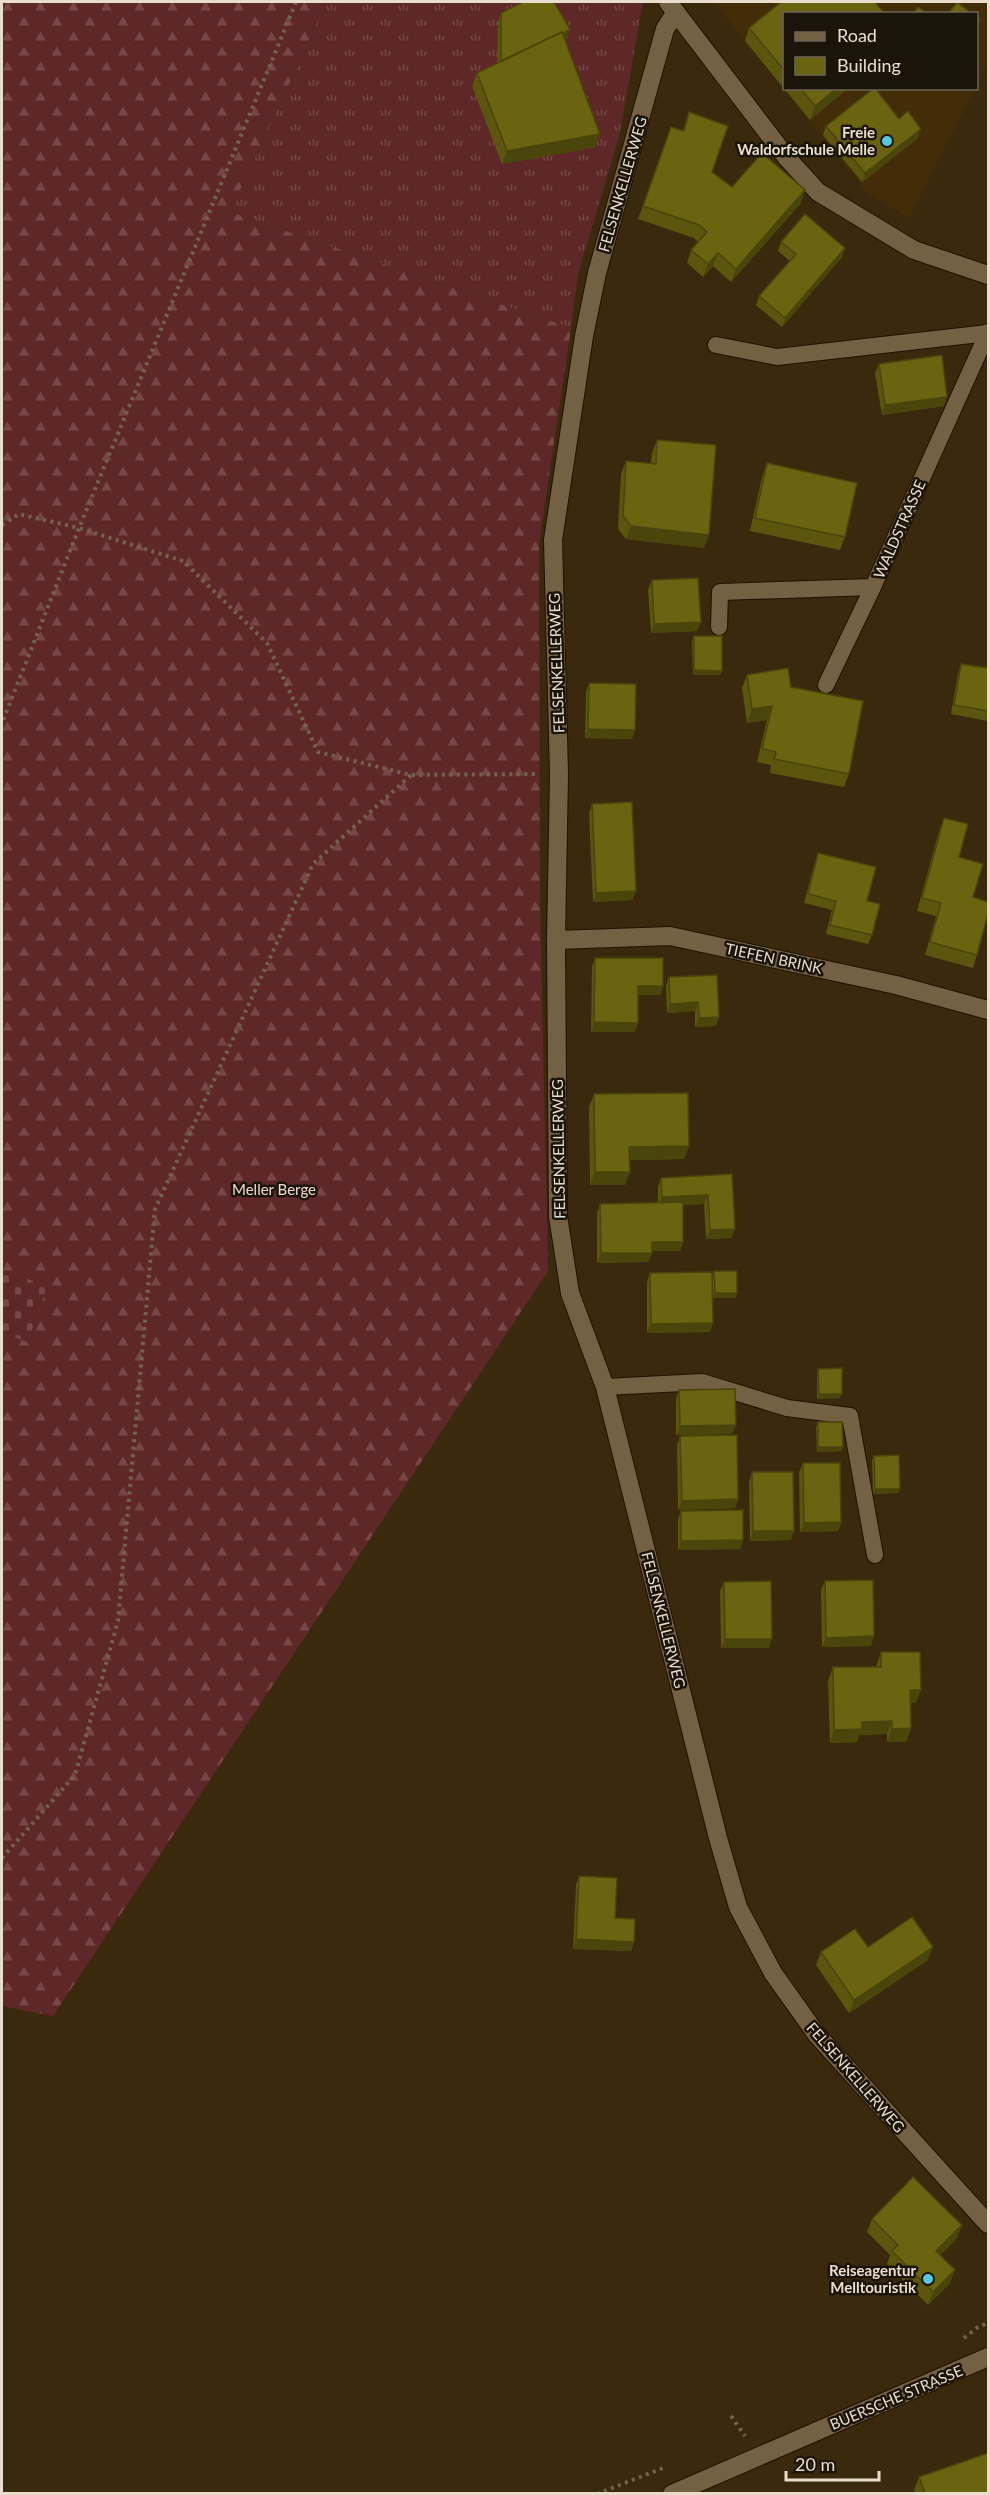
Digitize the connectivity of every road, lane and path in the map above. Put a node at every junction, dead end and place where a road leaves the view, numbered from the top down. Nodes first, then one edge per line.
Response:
1 (296, 2) edge
2 (672, 7) edge
3 (988, 275) edge
4 (988, 333) edge
5 (716, 345) dead end
6 (2, 525) edge
7 (80, 528) junction
8 (873, 587) junction
9 (718, 627) dead end
10 (826, 685) dead end
11 (2, 723) edge
12 (560, 774) junction
13 (411, 775) junction
14 (556, 940) junction
15 (988, 1010) edge
16 (605, 1387) junction
17 (875, 1555) dead end
18 (2, 1858) edge
19 (988, 2224) edge
20 (988, 2357) edge
21 (652, 2472) dead end
22 (597, 2493) edge
23 (672, 2493) edge

1 - 7 path
2 - 3 street
2 - 12 street, FELSENKELLERWEG
4 - 5 lane
4 - 8 lane, WALDSTRASSE
6 - 7 path
7 - 11 path
7 - 13 path
8 - 9 lane, WALDSTRASSE
8 - 10 lane
12 - 13 path
12 - 14 street, FELSENKELLERWEG
13 - 18 path
14 - 15 street, TIEFEN BRINK
14 - 16 street, FELSENKELLERWEG
16 - 17 lane
16 - 19 street, FELSENKELLERWEG
20 - 23 street, BUERSCHE STRASSE
21 - 22 path

